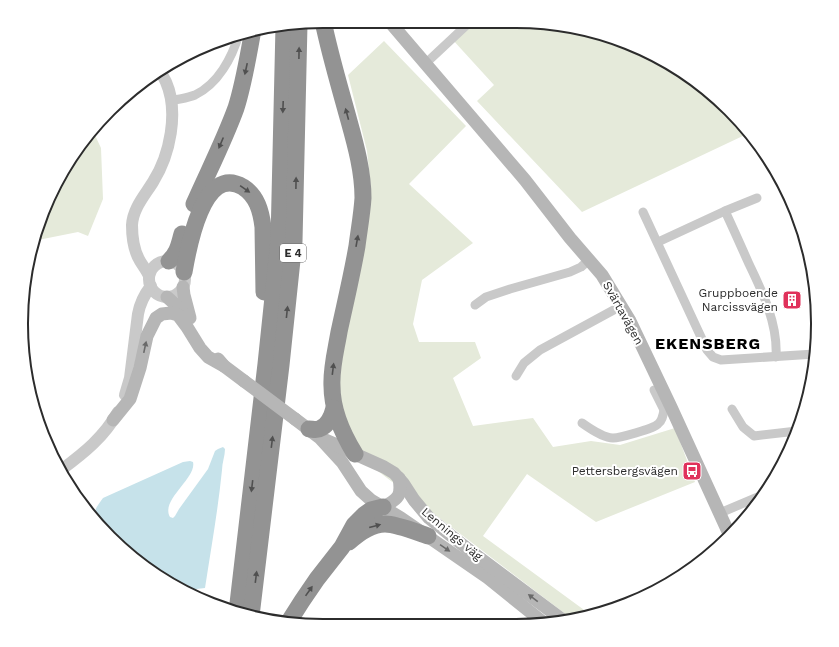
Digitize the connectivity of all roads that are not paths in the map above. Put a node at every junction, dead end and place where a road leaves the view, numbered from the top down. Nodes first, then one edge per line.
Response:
1 (325, 28) edge
2 (395, 28) edge
3 (464, 28) edge
4 (299, 30) edge
5 (284, 31) edge
6 (252, 37) edge
7 (237, 41) edge
8 (426, 64) junction
9 (162, 76) edge
10 (171, 100) junction
11 (758, 198) dead end
12 (725, 211) junction
13 (643, 212) dead end
14 (658, 242) junction
15 (134, 244) junction
16 (589, 260) junction
17 (165, 262) junction
18 (184, 280) junction
19 (150, 281) junction
20 (164, 297) junction
21 (475, 305) dead end
22 (621, 306) junction
23 (136, 323) junction
24 (192, 326) junction
25 (809, 354) edge
26 (776, 357) junction
27 (266, 364) junction
28 (224, 366) junction
29 (516, 376) dead end
30 (654, 390) dead end
31 (334, 408) junction
32 (668, 409) junction
33 (732, 409) dead end
34 (113, 420) junction
35 (582, 423) dead end
36 (791, 432) edge
37 (314, 434) junction
38 (355, 454) junction
39 (65, 467) edge
40 (399, 478) junction
41 (753, 500) edge
42 (384, 508) junction
43 (720, 514) junction
44 (727, 529) edge
45 (428, 536) junction
46 (342, 547) junction
47 (238, 606) edge
48 (252, 610) edge
49 (557, 616) edge
50 (292, 617) edge
51 (537, 618) edge

31 -> 1 highway
2 - 8 main road, Svärtavägen
3 - 8 street
48 -> 4 highway, E 4
5 -> 27 highway, E 4
6 -> 17 highway
7 - 10 street
8 - 16 main road, Svärtavägen
9 - 10 street
10 - 15 street
11 - 12 street
12 - 14 street
12 - 26 street
13 - 14 street
14 - 26 street
15 - 17 street
15 - 19 street
16 - 21 street
16 - 22 main road, Svärtavägen
17 - 18 street
17 - 19 street
18 - 20 street
18 - 24 main road
18 -> 27 highway
19 - 20 street
19 - 23 street
20 - 23 street
20 - 24 main road
22 - 29 street
22 - 32 main road, Svärtavägen
23 - 34 street
24 - 28 main road
25 - 26 street
27 -> 47 highway, E 4
34 -> 28 main road
28 - 37 main road, bridge
30 - 32 street
31 - 37 highway
31 - 38 highway
32 - 35 street
32 - 43 main road, Svärtavägen
33 - 36 street
34 - 39 street
37 - 38 main road, Lennings väg
37 - 42 main road, Lennings väg
38 - 40 main road, Lennings väg
40 - 42 main road
49 -> 40 main road, Lennings väg
41 - 43 street
42 - 45 main road, Lennings väg
42 - 46 highway
43 - 44 main road, Svärtavägen
46 -> 45 highway
45 -> 51 main road, Lennings väg
50 -> 46 highway

